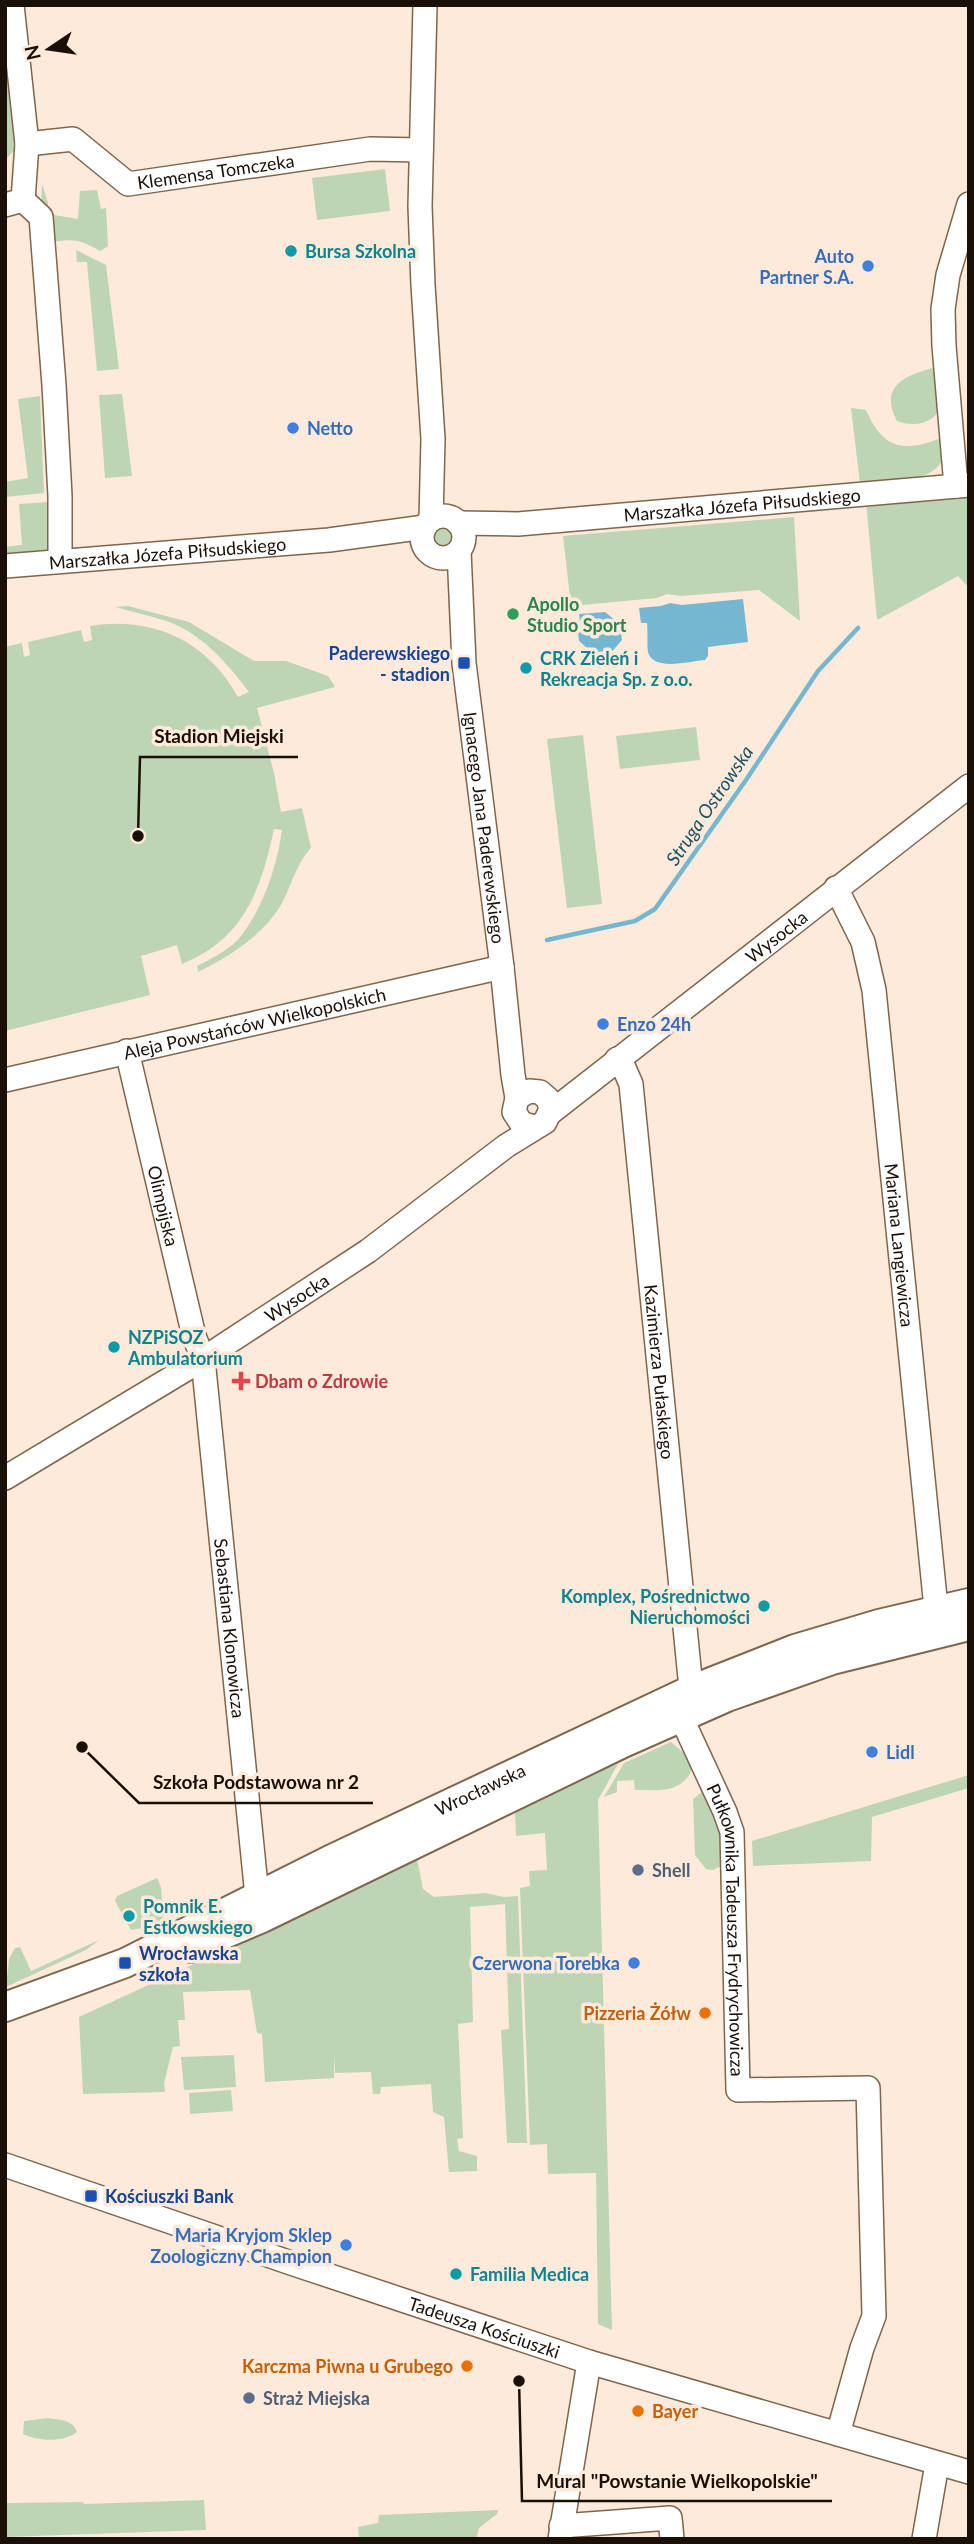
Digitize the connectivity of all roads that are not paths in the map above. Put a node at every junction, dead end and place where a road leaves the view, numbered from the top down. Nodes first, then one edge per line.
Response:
1 (12, 5) edge
2 (425, 5) edge
3 (27, 144) junction
4 (421, 150) junction
5 (14, 202) edge
6 (969, 204) edge
7 (962, 485) edge
8 (441, 522) junction
9 (518, 524) junction
10 (329, 540) junction
11 (460, 549) junction
12 (432, 554) junction
13 (60, 561) junction
14 (5, 566) edge
15 (463, 644) junction
16 (969, 786) edge
17 (836, 888) junction
18 (502, 967) junction
19 (127, 1051) junction
20 (617, 1059) junction
21 (5, 1080) edge
22 (534, 1107) junction
23 (202, 1359) junction
24 (5, 1478) edge
25 (969, 1603) edge
26 (939, 1621) junction
27 (969, 1626) edge
28 (691, 1690) junction
29 (681, 1717) junction
30 (257, 1896) junction
31 (5, 2007) edge
32 (5, 2028) edge
33 (5, 2165) edge
34 (589, 2362) junction
35 (838, 2434) junction
36 (937, 2464) junction
37 (969, 2472) edge
38 (560, 2533) edge
39 (672, 2539) edge
40 (925, 2539) edge

1 - 3 street
2 - 4 street
3 - 4 street, Klemensa Tomczeka
3 - 5 street
4 - 8 street
5 - 13 street
6 - 7 street
7 - 9 street, Marszałka Józefa Piłsudskiego
8 - 9 street, Marszałka Józefa Piłsudskiego
8 - 10 street, Marszałka Józefa Piłsudskiego
8 - 11 street
8 - 12 street
9 - 11 street
10 - 12 street, Marszałka Józefa Piłsudskiego
10 - 13 street, Marszałka Józefa Piłsudskiego
11 - 12 street
11 - 15 street
12 - 15 street
13 - 14 street, Marszałka Józefa Piłsudskiego
15 - 18 street, Ignacego Jana Paderewskiego
16 - 17 street, Wysocka
17 - 20 street, Wysocka
17 - 26 street, Mariana Langiewicza
18 - 19 street, Aleja Powstańców Wielkopolskich
18 - 22 street, Ignacego Jana Paderewskiego
19 - 21 street, Aleja Powstańców Wielkopolskich
19 - 23 street, Olimpijska
20 - 22 street, Wysocka
20 - 28 street, Kazimierza Pułaskiego
22 - 23 street, Wysocka
23 - 24 street, Wysocka
23 - 30 street, Sebastiana Klonowicza
25 - 26 main road, Wrocławska
26 - 27 main road, Wrocławska
26 - 28 main road, Wrocławska
26 - 29 main road, Wrocławska
28 - 29 street
28 - 30 main road, Wrocławska
29 - 32 main road, Wrocławska
29 - 35 street, Pułkownika Tadeusza Frydrychowicza
30 - 31 main road, Wrocławska
33 - 34 street, Tadeusza Kościuszki
34 - 35 street, Tadeusza Kościuszki
34 - 38 street
35 - 36 street, Tadeusza Kościuszki
36 - 37 street, Tadeusza Kościuszki
36 - 40 street
38 - 39 street

